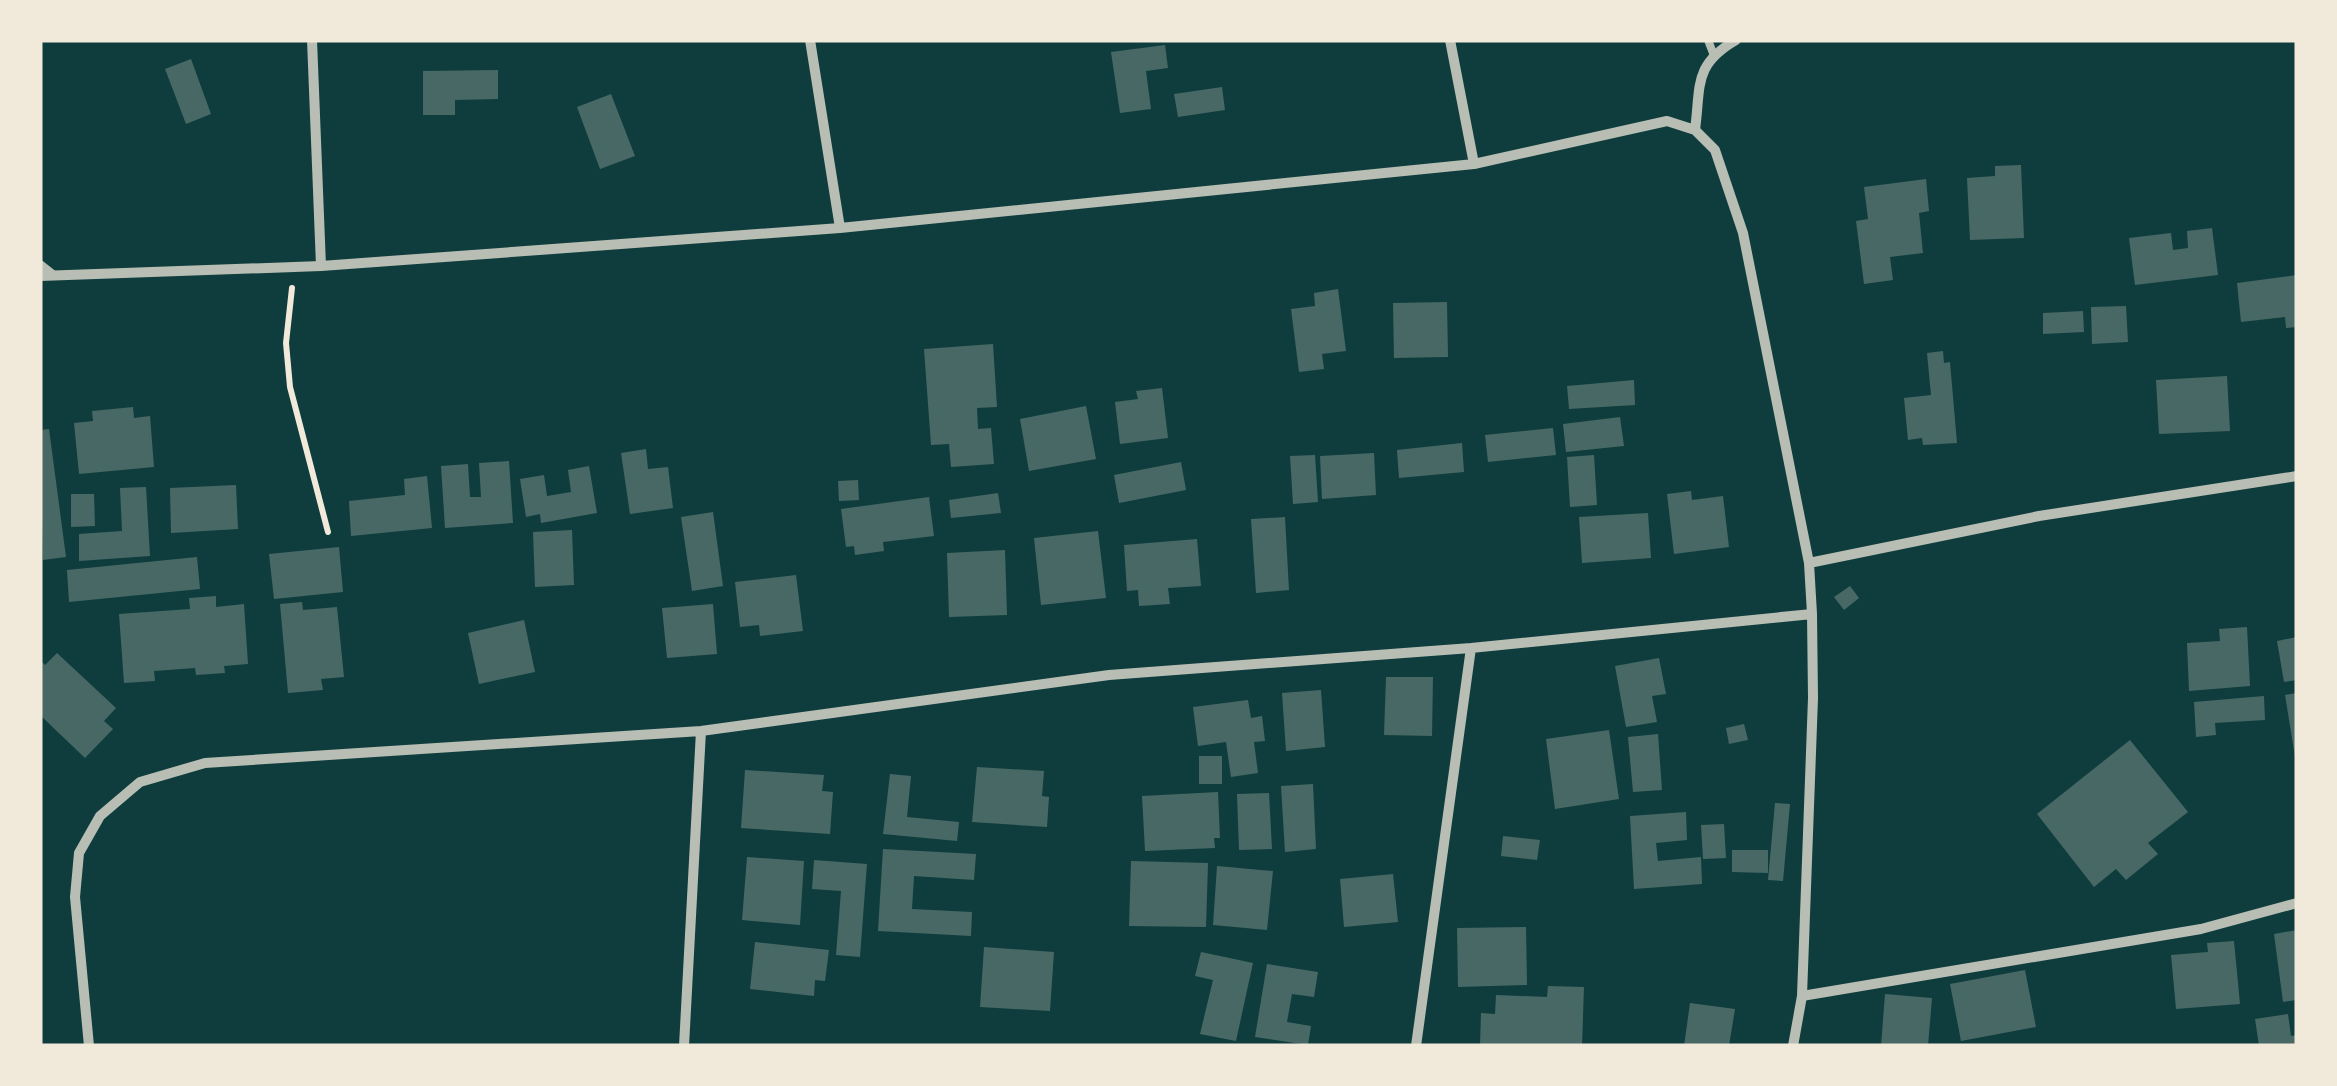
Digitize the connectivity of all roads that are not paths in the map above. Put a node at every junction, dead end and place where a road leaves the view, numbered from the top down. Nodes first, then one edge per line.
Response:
1 (312, 40) edge
2 (810, 40) edge
3 (1450, 40) edge
4 (1708, 40) edge
5 (1736, 40) edge
6 (1713, 53) junction
7 (1696, 130) junction
8 (1474, 164) junction
9 (840, 228) junction
10 (40, 264) edge
11 (321, 266) junction
12 (54, 275) junction
13 (40, 276) edge
14 (2297, 476) edge
15 (1809, 563) junction
16 (1812, 614) junction
17 (1471, 648) junction
18 (701, 731) junction
19 (2297, 903) edge
20 (1802, 996) junction
21 (89, 1046) edge
22 (684, 1046) edge
23 (1416, 1046) edge
24 (1793, 1046) edge

1 - 11 street
2 - 9 street
3 - 8 street
4 - 6 lane
5 - 6 street
6 - 7 street
7 - 8 street
7 - 15 street
8 - 9 street
9 - 11 street
10 - 12 lane
11 - 12 street
12 - 13 street
14 - 15 street
15 - 16 street
16 - 17 street
16 - 20 street
17 - 18 street
17 - 23 street
18 - 21 street
18 - 22 street
19 - 20 street
20 - 24 street

